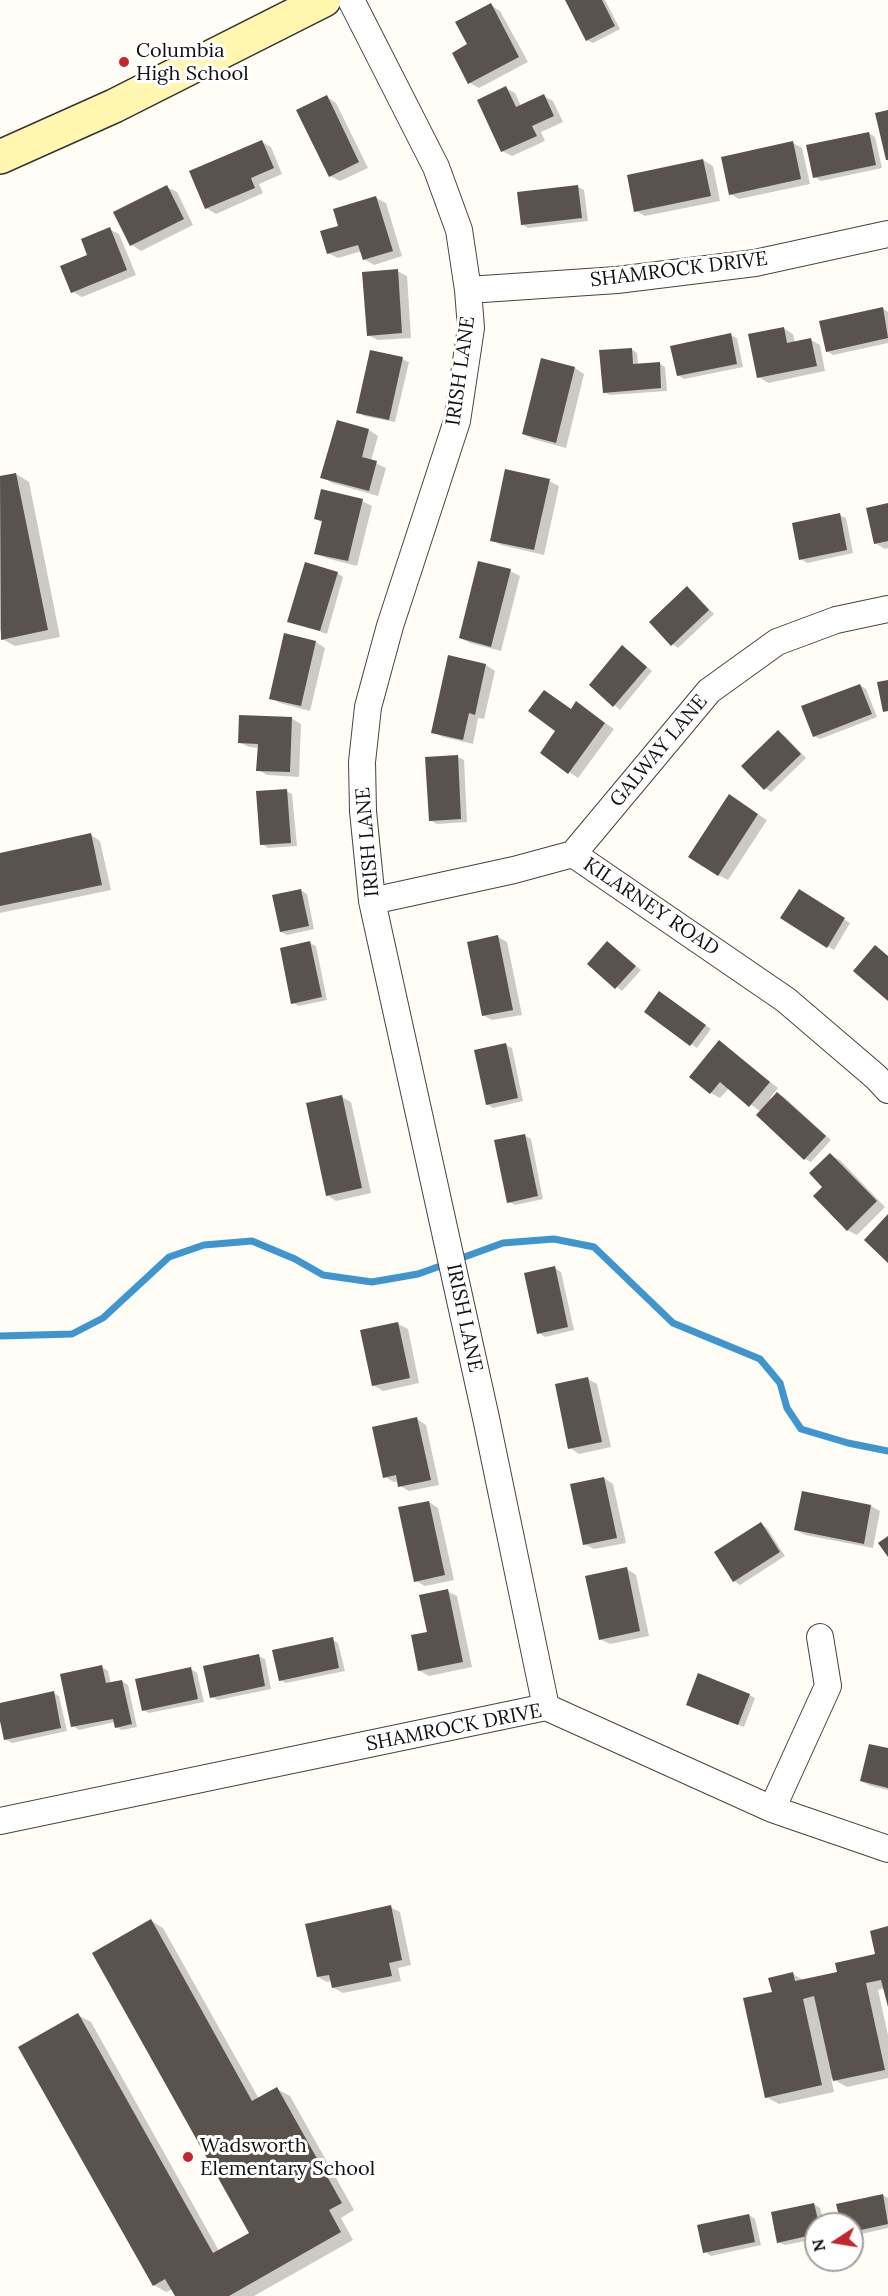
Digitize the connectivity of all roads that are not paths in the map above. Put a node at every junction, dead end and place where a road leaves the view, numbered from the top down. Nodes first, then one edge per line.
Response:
1 (324, 0) edge
2 (351, 0) edge
3 (0, 156) edge
4 (888, 234) edge
5 (468, 290) junction
6 (888, 609) edge
7 (573, 854) junction
8 (372, 901) junction
9 (888, 1090) edge
10 (820, 1637) dead end
11 (546, 1707) junction
12 (772, 1809) junction
13 (0, 1821) edge
14 (888, 1849) edge

1 - 3 main road
2 - 5 street, IRISH LANE
4 - 5 street, SHAMROCK DRIVE
5 - 8 street, IRISH LANE
6 - 7 street, GALWAY LANE
7 - 8 street, KILARNEY ROAD
7 - 9 street, KILARNEY ROAD
8 - 11 street, IRISH LANE
10 - 12 street
11 - 12 street, SHAMROCK DRIVE
11 - 13 street, SHAMROCK DRIVE
12 - 14 street, SHAMROCK DRIVE

